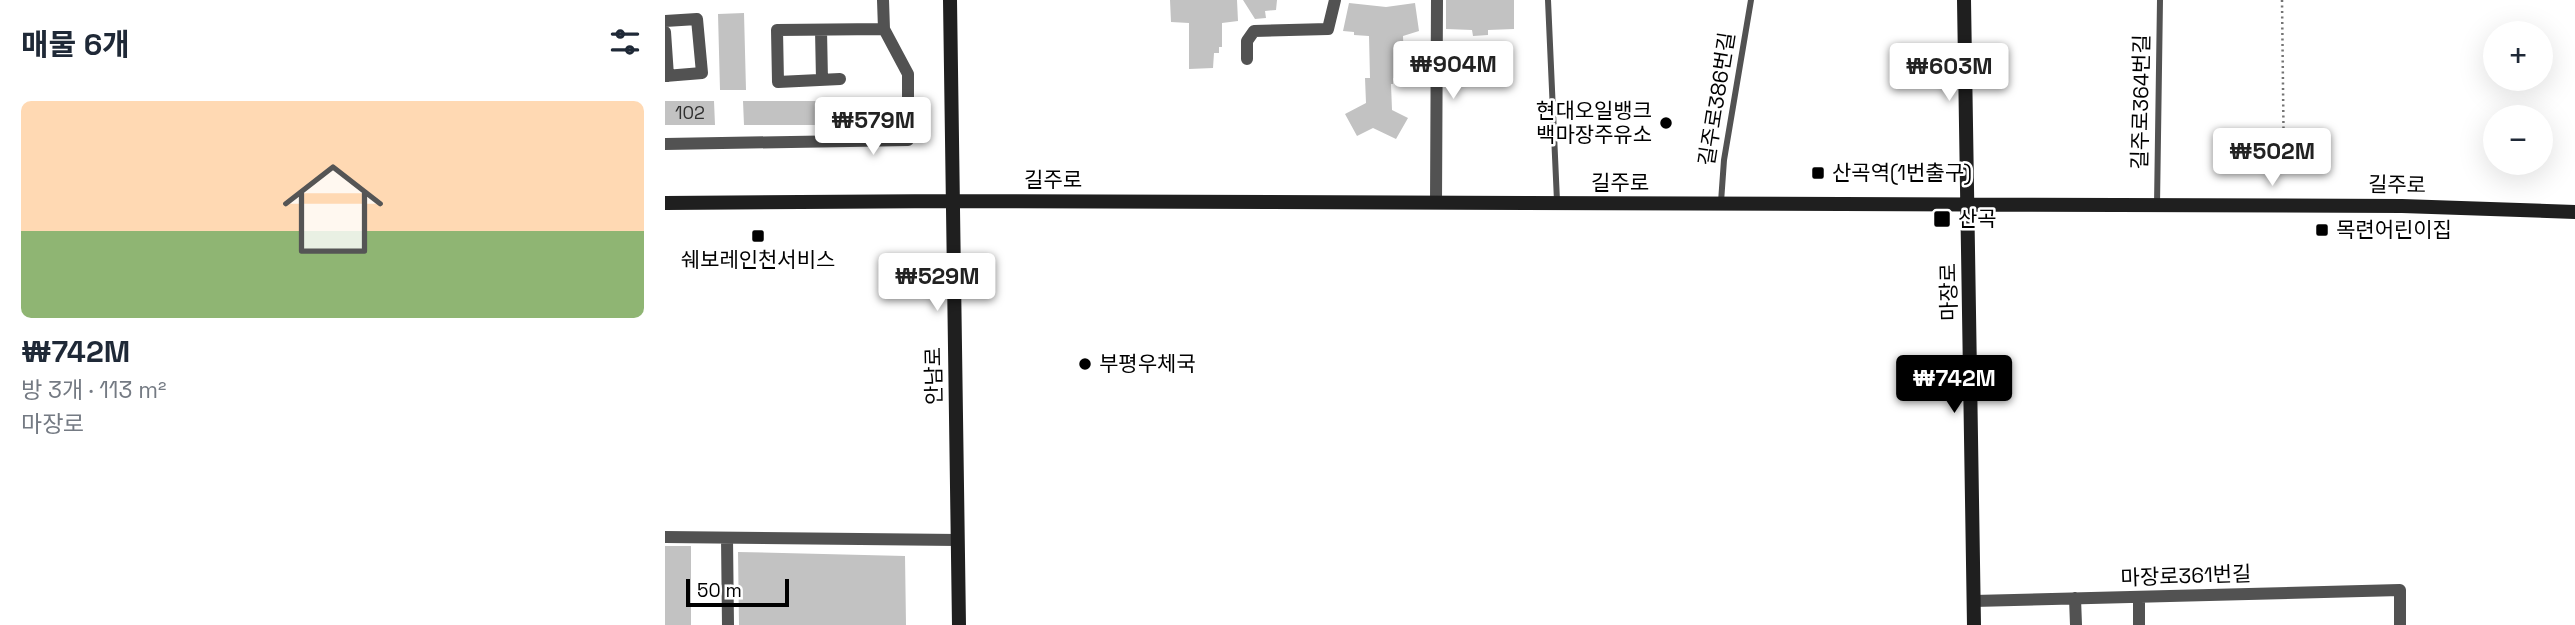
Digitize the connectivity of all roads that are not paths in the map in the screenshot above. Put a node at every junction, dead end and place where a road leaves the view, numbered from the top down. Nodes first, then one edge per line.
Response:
1 (883, 0) edge
2 (950, 0) edge
3 (1335, 0) edge
4 (1437, 0) edge
5 (1548, 0) edge
6 (1751, 0) edge
7 (1964, 0) edge
8 (2160, 0) edge
9 (665, 21) edge
10 (884, 29) junction
11 (821, 30) junction
12 (665, 32) edge
13 (1247, 59) dead end
14 (667, 76) edge
15 (840, 79) dead end
16 (822, 80) junction
17 (665, 144) edge
18 (953, 201) junction
19 (665, 203) edge
20 (1436, 203) junction
21 (1557, 203) junction
22 (1721, 204) junction
23 (1968, 205) junction
24 (2157, 205) junction
25 (2575, 212) edge
26 (665, 537) edge
27 (727, 538) junction
28 (958, 540) junction
29 (2139, 597) junction
30 (2075, 598) junction
31 (1974, 601) junction
32 (728, 625) edge
33 (959, 625) edge
34 (1974, 625) edge
35 (2076, 625) edge
36 (2140, 625) edge
37 (2400, 625) edge

1 - 10 street
2 - 18 main road, 안남로
3 - 13 street
4 - 20 street
5 - 21 lane
6 - 22 lane, 길주로386번길
7 - 23 main road, 마장로
8 - 24 lane, 길주로364번길
9 - 14 street
10 - 11 street
10 - 17 street
11 - 16 street
11 - 16 street
12 - 14 street
15 - 16 street
18 - 19 main road, 길주로
18 - 20 main road, 길주로
18 - 28 main road, 안남로
20 - 21 main road, 길주로
21 - 22 main road, 길주로
22 - 23 main road, 길주로
23 - 24 main road, 길주로
23 - 31 main road, 마장로
24 - 25 main road, 길주로
26 - 27 street
27 - 28 street
27 - 32 street
28 - 33 main road, 안남로
29 - 30 street, 마장로361번길
29 - 36 street
29 - 37 street, 마장로361번길
30 - 31 street, 마장로361번길
30 - 35 street
31 - 34 main road, 마장로

